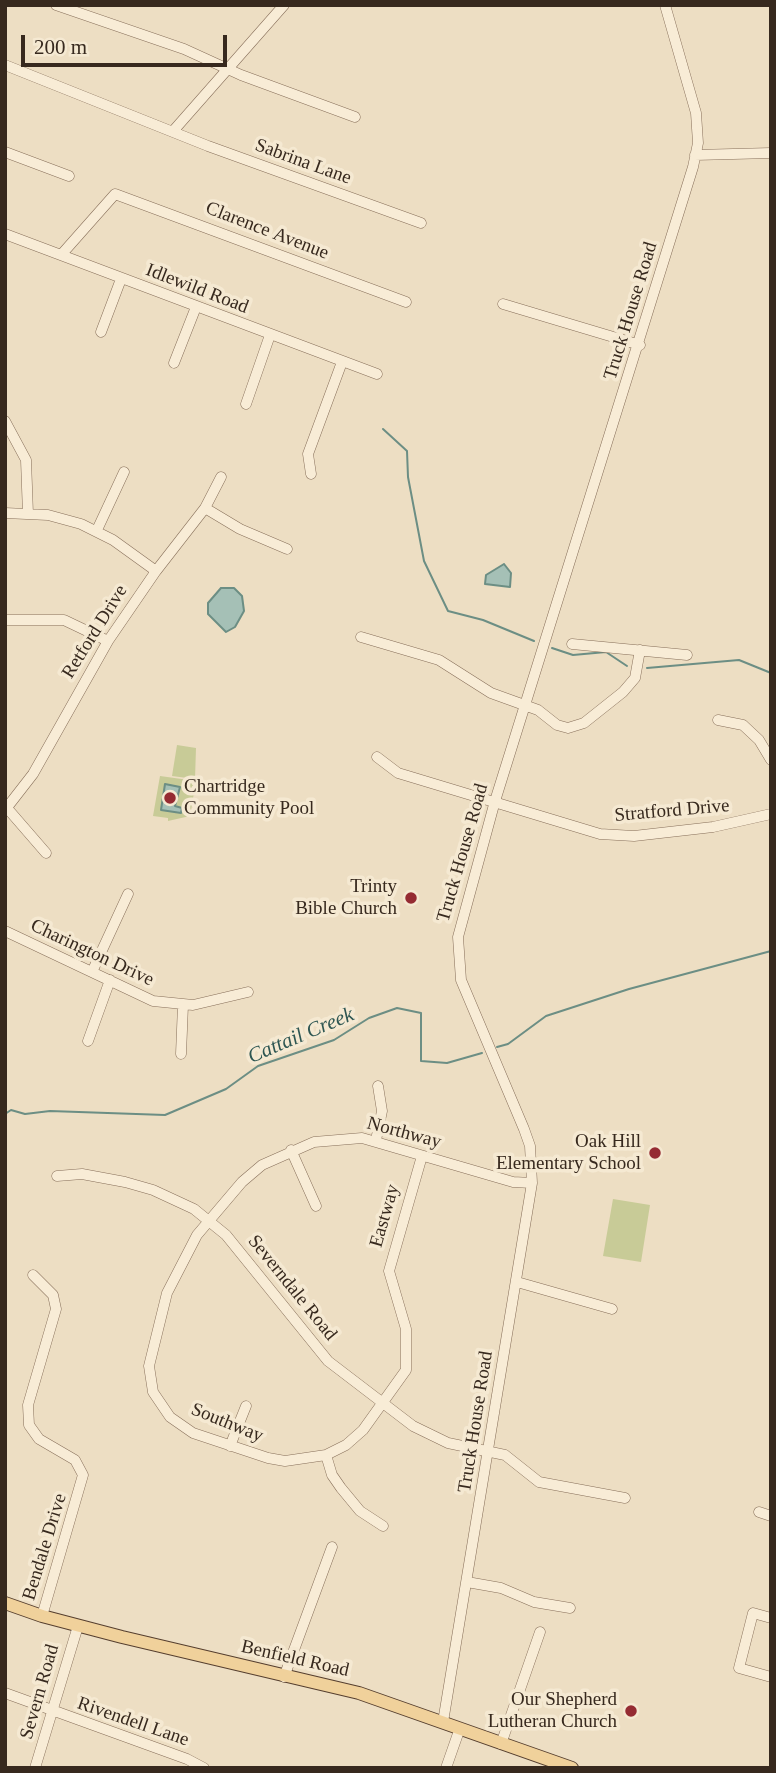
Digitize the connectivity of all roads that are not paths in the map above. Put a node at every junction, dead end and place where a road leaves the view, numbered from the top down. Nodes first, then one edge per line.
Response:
1 (56, 5) edge
2 (284, 5) edge
3 (665, 5) edge
4 (5, 65) edge
5 (230, 68) junction
6 (355, 117) dead end
7 (174, 130) junction
8 (5, 152) edge
9 (771, 153) edge
10 (695, 155) junction
11 (69, 176) dead end
12 (421, 223) dead end
13 (5, 234) edge
14 (61, 255) junction
15 (121, 279) junction
16 (406, 302) dead end
17 (503, 304) dead end
18 (196, 307) junction
19 (101, 332) dead end
20 (270, 335) junction
21 (640, 345) junction
22 (342, 362) junction
23 (174, 363) dead end
24 (377, 374) dead end
25 (246, 404) dead end
26 (5, 421) edge
27 (124, 472) dead end
28 (311, 474) dead end
29 (221, 477) dead end
30 (205, 508) junction
31 (5, 513) edge
32 (27, 514) junction
33 (97, 530) junction
34 (287, 550) dead end
35 (156, 571) junction
36 (5, 620) edge
37 (361, 637) dead end
38 (108, 641) junction
39 (572, 643) dead end
40 (640, 650) junction
41 (687, 655) dead end
42 (524, 705) junction
43 (718, 720) dead end
44 (377, 757) dead end
45 (771, 760) edge
46 (495, 801) junction
47 (6, 809) edge
48 (771, 814) edge
49 (46, 853) dead end
50 (128, 894) dead end
51 (5, 931) edge
52 (92, 972) junction
53 (110, 980) junction
54 (248, 992) dead end
55 (183, 1005) junction
56 (88, 1041) dead end
57 (181, 1054) dead end
58 (378, 1086) dead end
59 (376, 1140) junction
60 (291, 1150) junction
61 (422, 1156) junction
62 (57, 1175) dead end
63 (532, 1183) junction
64 (316, 1206) dead end
65 (209, 1220) junction
66 (33, 1275) dead end
67 (517, 1282) junction
68 (612, 1309) dead end
69 (383, 1404) junction
70 (246, 1406) dead end
71 (230, 1446) junction
72 (489, 1450) junction
73 (326, 1455) junction
74 (625, 1498) dead end
75 (759, 1512) dead end
76 (771, 1516) edge
77 (383, 1526) dead end
78 (332, 1547) dead end
79 (467, 1581) junction
80 (5, 1602) edge
81 (569, 1608) dead end
82 (42, 1616) junction
83 (771, 1618) edge
84 (78, 1626) junction
85 (540, 1632) dead end
86 (284, 1676) junction
87 (771, 1677) edge
88 (5, 1693) edge
89 (52, 1712) junction
90 (443, 1722) junction
91 (460, 1728) junction
92 (501, 1744) junction
93 (203, 1767) edge
94 (36, 1768) edge
95 (446, 1768) edge
96 (572, 1768) edge

1 - 5 street
2 - 5 street
3 - 10 street, Truck House Road
4 - 7 street, Sabrina Lane
5 - 6 street
5 - 7 street
7 - 12 street, Sabrina Lane
8 - 11 street
9 - 10 street
10 - 21 street, Truck House Road
13 - 14 street, Idlewild Road
14 - 15 street, Idlewild Road
14 - 16 street, Clarence Avenue
15 - 18 street, Idlewild Road
15 - 19 street
17 - 21 street
18 - 20 street, Idlewild Road
18 - 23 street
20 - 22 street, Idlewild Road
20 - 25 street
21 - 42 street, Truck House Road
22 - 24 street, Idlewild Road
22 - 28 street
26 - 32 street
27 - 33 street
29 - 30 street, Retford Drive
30 - 34 street
30 - 35 street, Retford Drive
31 - 32 street
32 - 33 street
33 - 35 street
35 - 38 street, Retford Drive
36 - 38 street
37 - 42 street
38 - 47 street, Retford Drive
39 - 40 street
40 - 41 street
40 - 42 street
42 - 46 street, Truck House Road
43 - 45 street
44 - 46 street, Stratford Drive
46 - 48 street, Stratford Drive
46 - 63 street, Truck House Road
47 - 49 street
50 - 52 street
51 - 52 street, Charington Drive
52 - 53 street, Charington Drive
53 - 55 street, Charington Drive
53 - 56 street
54 - 55 street, Charington Drive
55 - 57 street
58 - 59 street
59 - 60 street, Northway
59 - 61 street, Northway
60 - 64 street
60 - 65 street, Northway
61 - 63 street, Northway
61 - 69 street, Eastway
62 - 65 street, Severndale Road
63 - 67 street, Truck House Road
65 - 69 street, Severndale Road
65 - 71 street, Southway
66 - 82 street, Bendale Drive
67 - 68 street
67 - 72 street, Truck House Road
69 - 72 street, Severndale Road
69 - 73 street, Southway
70 - 71 street
71 - 73 street, Southway
72 - 74 street, Severndale Road
72 - 79 street, Truck House Road
73 - 77 street
75 - 76 street
78 - 86 street
79 - 81 street
79 - 90 street, Truck House Road
80 - 82 main road, Benfield Road
82 - 84 main road, Benfield Road
83 - 87 street
84 - 86 main road, Benfield Road
84 - 89 street, Severn Road
85 - 92 street
86 - 90 main road, Benfield Road
88 - 89 street, Rivendell Lane
89 - 93 street, Rivendell Lane
89 - 94 street, Severn Road
90 - 91 main road, Benfield Road
91 - 92 main road, Benfield Road
91 - 95 street
92 - 96 main road, Benfield Road

